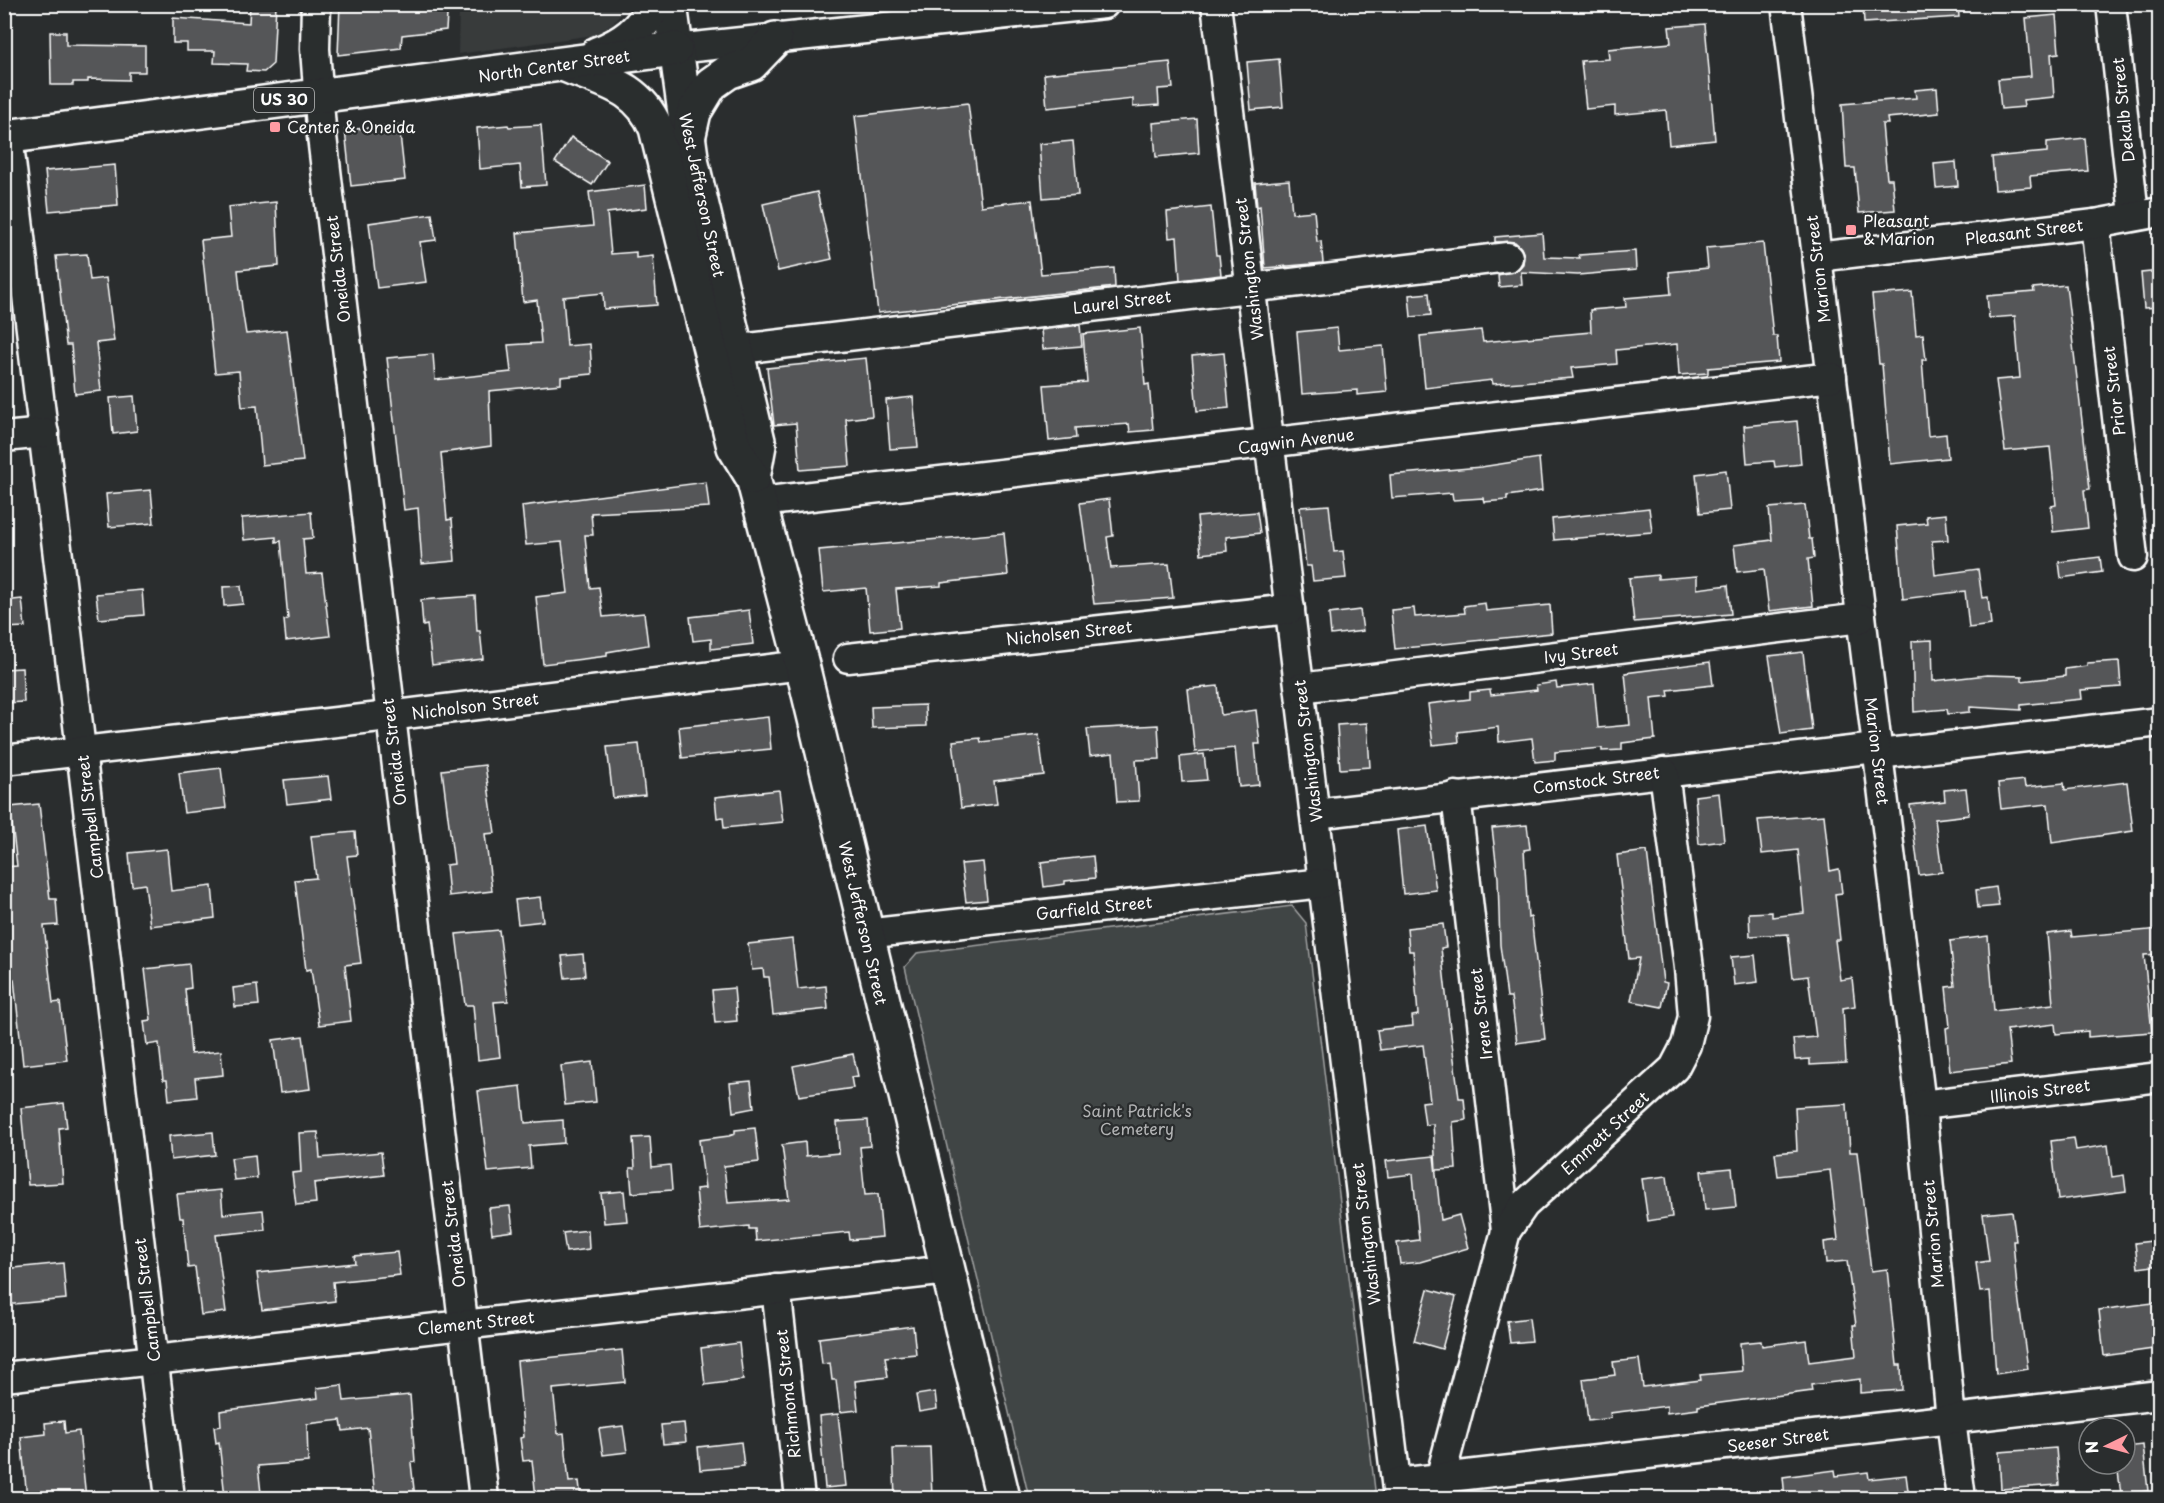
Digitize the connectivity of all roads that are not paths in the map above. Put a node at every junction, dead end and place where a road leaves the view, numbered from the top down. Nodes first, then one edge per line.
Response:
1 (316, 4) edge
2 (654, 4) edge
3 (670, 4) edge
4 (1104, 4) edge
5 (1216, 4) edge
6 (1786, 4) edge
7 (2111, 4) edge
8 (775, 39) junction
9 (675, 49) junction
10 (565, 65) junction
11 (318, 96) junction
12 (6, 136) edge
13 (688, 139) junction
14 (2147, 213) edge
15 (2095, 224) junction
16 (1508, 257) dead end
17 (1817, 257) junction
18 (1251, 287) junction
19 (724, 351) junction
20 (1832, 377) junction
21 (44, 433) junction
22 (4, 437) edge
23 (1270, 444) junction
24 (756, 490) junction
25 (2133, 557) dead end
26 (1290, 609) junction
27 (1861, 618) junction
28 (848, 658) dead end
29 (802, 664) junction
30 (1300, 687) junction
31 (389, 716) junction
32 (2160, 722) edge
33 (1877, 751) junction
34 (82, 752) junction
35 (4, 760) edge
36 (1664, 772) junction
37 (1456, 796) junction
38 (1315, 814) junction
39 (1323, 883) junction
40 (865, 933) junction
41 (2160, 1077) edge
42 (1921, 1105) junction
43 (1506, 1231) junction
44 (948, 1270) junction
45 (776, 1289) junction
46 (464, 1325) junction
47 (154, 1360) junction
48 (4, 1377) edge
49 (2160, 1395) edge
50 (1951, 1420) junction
51 (1440, 1479) junction
52 (1397, 1491) edge
53 (170, 1498) edge
54 (483, 1498) edge
55 (800, 1498) edge
56 (1002, 1498) edge
57 (1961, 1498) edge

1 - 11 street, Oneida Street
2 - 10 main road
3 - 9 main road, West Jefferson Street
4 - 8 street, North Center Street
5 - 18 street, Washington Street
6 - 17 street, Marion Street
7 - 14 street, Dekalb Street
8 - 9 street, North Center Street
8 - 13 main road
9 - 10 main road, North Center Street / US 30
9 - 13 main road, West Jefferson Street
10 - 11 main road, North Center Street / US 30
10 - 19 main road
11 - 12 main road, North Center Street / US 30
11 - 31 street, Oneida Street
12 - 21 street, Campbell Street
13 - 19 main road, West Jefferson Street
14 - 15 street, Pleasant Street
15 - 17 street, Pleasant Street
15 - 25 street, Prior Street
16 - 18 street, Laurel Street
17 - 20 street, Marion Street
18 - 19 street, Laurel Street
18 - 23 street, Washington Street
19 - 24 main road, West Jefferson Street
20 - 23 street, Cagwin Avenue
20 - 27 street, Marion Street
21 - 22 street
21 - 34 street, Campbell Street
23 - 24 street, Cagwin Avenue
23 - 26 street, Washington Street
24 - 29 main road, West Jefferson Street
26 - 28 street, Nicholsen Street
26 - 30 street, Washington Street
27 - 30 street, Ivy Street
27 - 33 street, Marion Street
29 - 31 street, Nicholson Street
29 - 40 main road, West Jefferson Street
30 - 38 street, Washington Street
31 - 34 street, Nicholson Street
31 - 46 street, Oneida Street
32 - 33 street, Comstock Street
33 - 36 street, Comstock Street
33 - 42 street, Marion Street
34 - 35 street, Nicholson Street
34 - 47 street, Campbell Street
36 - 37 street, Comstock Street
36 - 43 street, Emmett Street
37 - 38 street, Comstock Street
37 - 43 street, Irene Street
38 - 39 street, Washington Street
39 - 40 street, Garfield Street
39 - 52 street, Washington Street
40 - 44 main road, West Jefferson Street
41 - 42 street, Illinois Street
42 - 50 street, Marion Street
43 - 51 street, Emmett Street
44 - 45 street, Clement Street
44 - 56 main road, West Jefferson Street
45 - 46 street, Clement Street
45 - 55 street, Richmond Street
46 - 47 street, Clement Street
46 - 54 street, Oneida Street
47 - 48 street, Clement Street
47 - 53 street, Campbell Street
49 - 50 street, Seeser Street
50 - 51 street, Seeser Street
50 - 57 street, Marion Street
51 - 52 street, Seeser Street

